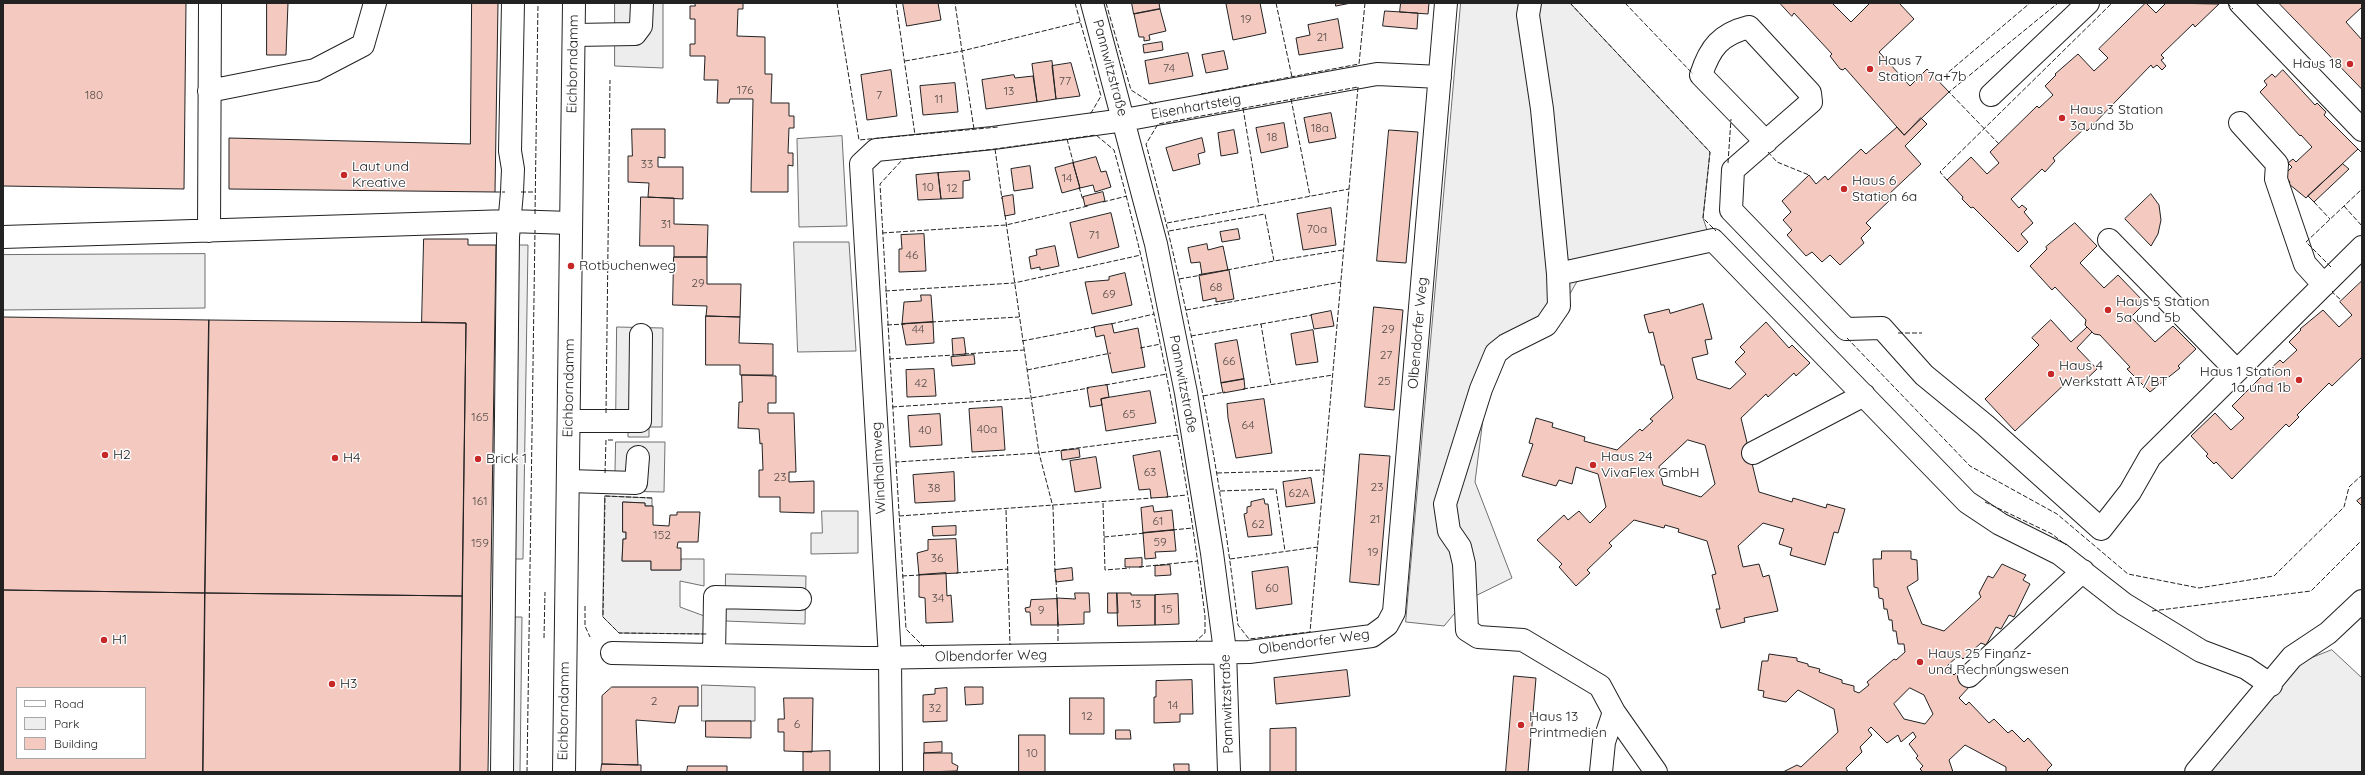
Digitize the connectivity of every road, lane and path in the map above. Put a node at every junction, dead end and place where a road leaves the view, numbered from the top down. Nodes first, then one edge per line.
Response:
1 (210, 3) edge
2 (375, 3) edge
3 (513, 3) edge
4 (574, 3) edge
5 (642, 3) edge
6 (1092, 3) edge
7 (1446, 3) edge
8 (1530, 3) edge
9 (2088, 3) edge
10 (2240, 3) edge
11 (574, 35) junction
12 (1440, 77) junction
13 (209, 92) junction
14 (1990, 95) dead end
15 (1124, 120) junction
16 (2240, 124) dead end
17 (2362, 130) edge
18 (1766, 142) junction
19 (861, 164) joint
20 (509, 221) junction
21 (571, 223) junction
22 (209, 231) junction
23 (3, 237) edge
24 (2109, 240) dead end
25 (2362, 247) edge
26 (1558, 274) junction
27 (2324, 284) junction
28 (641, 335) dead end
29 (2237, 371) junction
30 (1864, 395) junction
31 (569, 421) junction
32 (1753, 453) dead end
33 (638, 457) dead end
34 (568, 481) junction
35 (2083, 571) junction
36 (800, 599) dead end
37 (2362, 601) edge
38 (1225, 651) junction
39 (612, 653) dead end
40 (714, 655) junction
41 (890, 658) junction
42 (1969, 676) dead end
43 (2271, 685) junction
44 (1614, 712) junction
45 (502, 772) edge
46 (564, 772) edge
47 (892, 772) edge
48 (1229, 772) edge
49 (1601, 772) edge
50 (1656, 772) edge
51 (2196, 772) edge

1 - 13 street
2 - 13 street
3 - 20 street
4 - 11 street, Eichborndamm
5 - 11 street
6 - 15 street, Pannwitzstraße
7 - 12 street, Olbendorfer Weg
8 - 26 street
9 - 14 street
10 - 17 street
11 - 21 street, Eichborndamm
12 - 15 street, Eisenhartsteig
12 - 38 street, Olbendorfer Weg
13 - 22 street
15 - 19 street, Eisenhartsteig
15 - 38 street, Pannwitzstraße
16 - 27 street
18 - 18 street
18 - 29 street
19 - 41 street, Windhalmweg
20 - 21 street
20 - 22 street
20 - 45 street
21 - 31 street, Eichborndamm
22 - 23 street
24 - 29 street
25 - 27 street
26 - 30 street
26 - 44 street
27 - 29 street
28 - 31 street
30 - 32 street
30 - 35 street
31 - 34 street, Eichborndamm
33 - 34 street
34 - 46 street, Eichborndamm
35 - 42 street
35 - 43 street
36 - 40 street
37 - 43 street
38 - 41 street, Olbendorfer Weg
38 - 48 street, Pannwitzstraße
39 - 40 street, Olbendorfer Weg
40 - 41 street, Olbendorfer Weg
41 - 47 street, Windhalmweg
43 - 51 street
44 - 49 street
44 - 50 street

